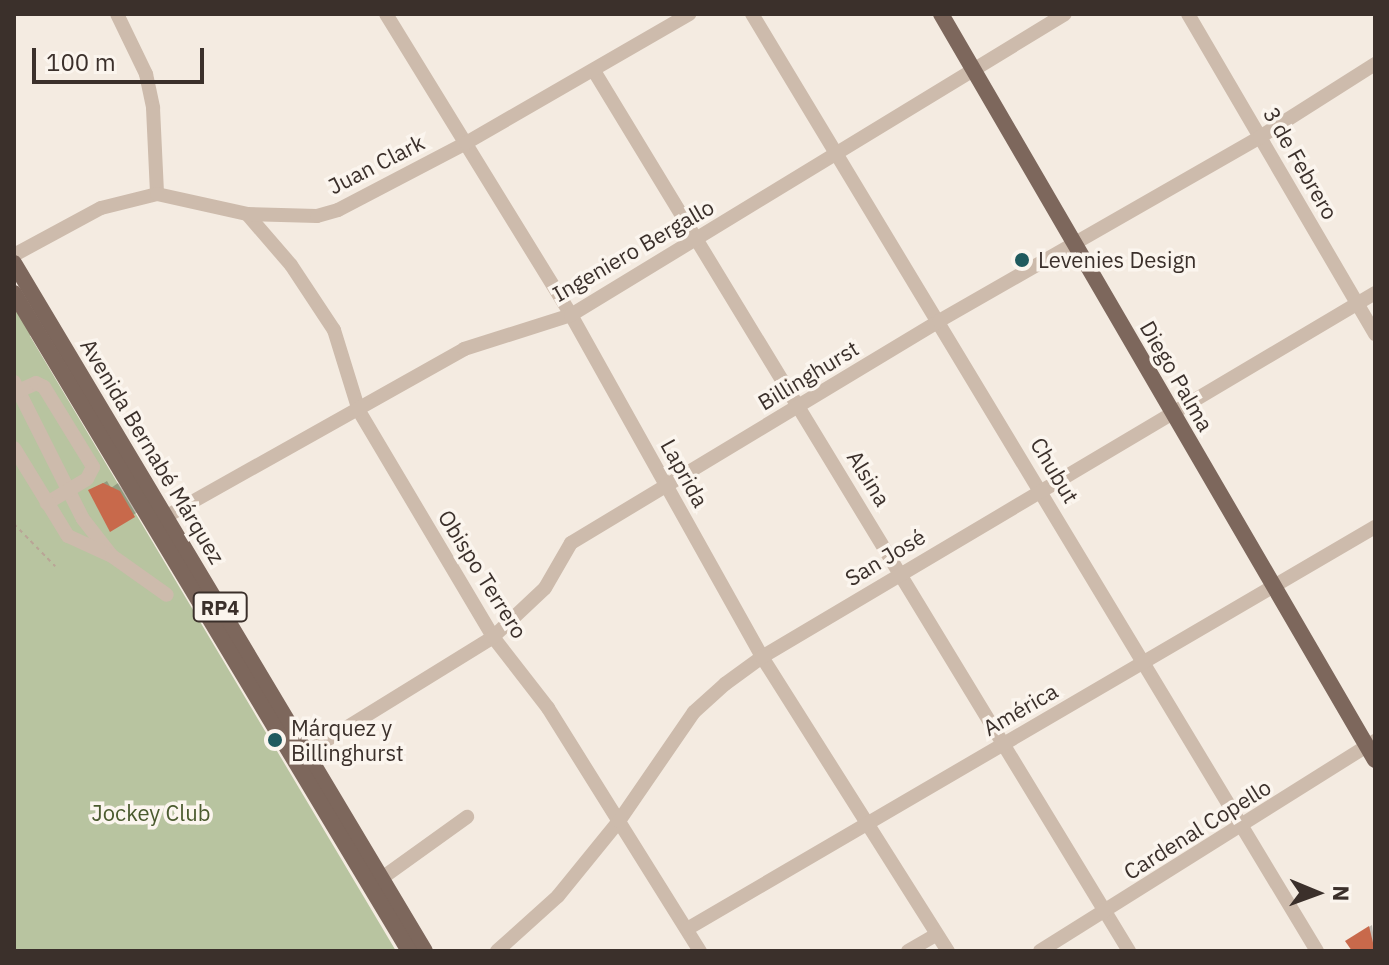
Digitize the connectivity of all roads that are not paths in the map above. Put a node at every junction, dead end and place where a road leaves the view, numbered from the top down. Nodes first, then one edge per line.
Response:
1 (117, 14) edge
2 (386, 14) edge
3 (689, 14) edge
4 (752, 14) edge
5 (941, 14) edge
6 (1065, 14) edge
7 (1188, 14) edge
8 (1375, 64) edge
9 (972, 68) junction
10 (594, 71) junction
11 (1260, 137) junction
12 (466, 143) junction
13 (836, 151) junction
14 (157, 194) junction
15 (247, 214) junction
16 (697, 240) junction
17 (1074, 243) junction
18 (14, 255) edge
19 (14, 263) edge
20 (14, 293) edge
21 (1375, 293) edge
22 (1357, 303) junction
23 (571, 315) junction
24 (939, 321) junction
25 (1375, 334) edge
26 (15, 389) edge
27 (799, 407) junction
28 (359, 411) junction
29 (1172, 411) junction
30 (14, 448) edge
31 (667, 486) junction
32 (71, 489) junction
33 (1041, 489) junction
34 (47, 503) junction
35 (167, 516) junction
36 (1375, 527) edge
37 (112, 556) junction
38 (901, 573) junction
39 (1274, 585) junction
40 (167, 595) dead end
41 (493, 637) junction
42 (762, 657) junction
43 (1144, 662) junction
44 (1002, 744) junction
45 (1373, 749) edge
46 (300, 757) junction
47 (467, 817) dead end
48 (619, 821) junction
49 (865, 825) junction
50 (1241, 828) junction
51 (382, 878) junction
52 (1103, 913) junction
53 (687, 929) junction
54 (936, 935) junction
55 (409, 951) edge
56 (425, 951) edge
57 (497, 951) edge
58 (700, 951) edge
59 (908, 951) edge
60 (948, 951) edge
61 (1040, 951) edge
62 (1129, 951) edge
63 (1317, 951) edge

1 - 14 street
2 - 12 street, Laprida
3 - 10 street, Juan Clark
4 - 13 street, Chubut
5 - 9 main road, Diego Palma
6 - 9 street, Ingeniero Bergallo
7 - 11 street, 3 de Febrero
8 - 11 street, Billinghurst
9 - 13 street, Ingeniero Bergallo
9 - 17 main road, Diego Palma
10 - 12 street, Juan Clark
10 - 16 street, Alsina
11 - 17 street, Billinghurst
11 - 22 street, 3 de Febrero
12 - 15 street, Juan Clark
12 - 23 street, Laprida
13 - 16 street, Ingeniero Bergallo
13 - 24 street, Chubut
14 - 15 street, Juan Clark
14 - 18 street, Juan Clark
15 - 28 street, Obispo Terrero
16 - 23 street, Ingeniero Bergallo
16 - 27 street, Alsina
17 - 24 street, Billinghurst
17 - 29 main road, Diego Palma
19 - 35 main road, Avenida Bernabé Márquez / RP4
20 - 46 main road, Avenida Bernabé Márquez / RP4
21 - 22 street, San José
22 - 25 street, 3 de Febrero
22 - 29 street, San José
23 - 28 street, Ingeniero Bergallo
23 - 31 street, Laprida
24 - 27 street, Billinghurst
24 - 33 street, Chubut
26 - 32 street
26 - 32 street
27 - 31 street, Billinghurst
27 - 38 street, Alsina
28 - 35 street, Ingeniero Bergallo
28 - 41 street, Obispo Terrero
29 - 33 street, San José
29 - 39 main road, Diego Palma
30 - 34 street
31 - 41 street, Billinghurst
31 - 42 street, Laprida
32 - 34 street
32 - 37 street
33 - 38 street, San José
33 - 43 street, Chubut
34 - 37 street
35 - 46 main road, Avenida Bernabé Márquez / RP4
36 - 39 street, América
37 - 40 street
38 - 42 street, San José
38 - 44 street, Alsina
39 - 43 street, América
39 - 45 main road, Diego Palma
41 - 46 street, Billinghurst
41 - 48 street, Obispo Terrero
42 - 48 street, San José
42 - 49 street, Laprida
43 - 44 street, América
43 - 50 street, Chubut
44 - 49 street, América
44 - 52 street, Alsina
45 - 50 street, Cardenal Copello
46 - 51 main road, Avenida Bernabé Márquez / RP4
46 - 55 main road, Avenida Bernabé Márquez / RP4
47 - 51 street
48 - 53 street, Obispo Terrero
48 - 57 street, San José
49 - 53 street, América
49 - 54 street, Laprida
50 - 52 street, Cardenal Copello
50 - 63 street, Chubut
51 - 56 main road, Avenida Bernabé Márquez / RP4
52 - 61 street, Cardenal Copello
52 - 62 street, Alsina
53 - 58 street, Obispo Terrero
54 - 59 street
54 - 60 street, Laprida

